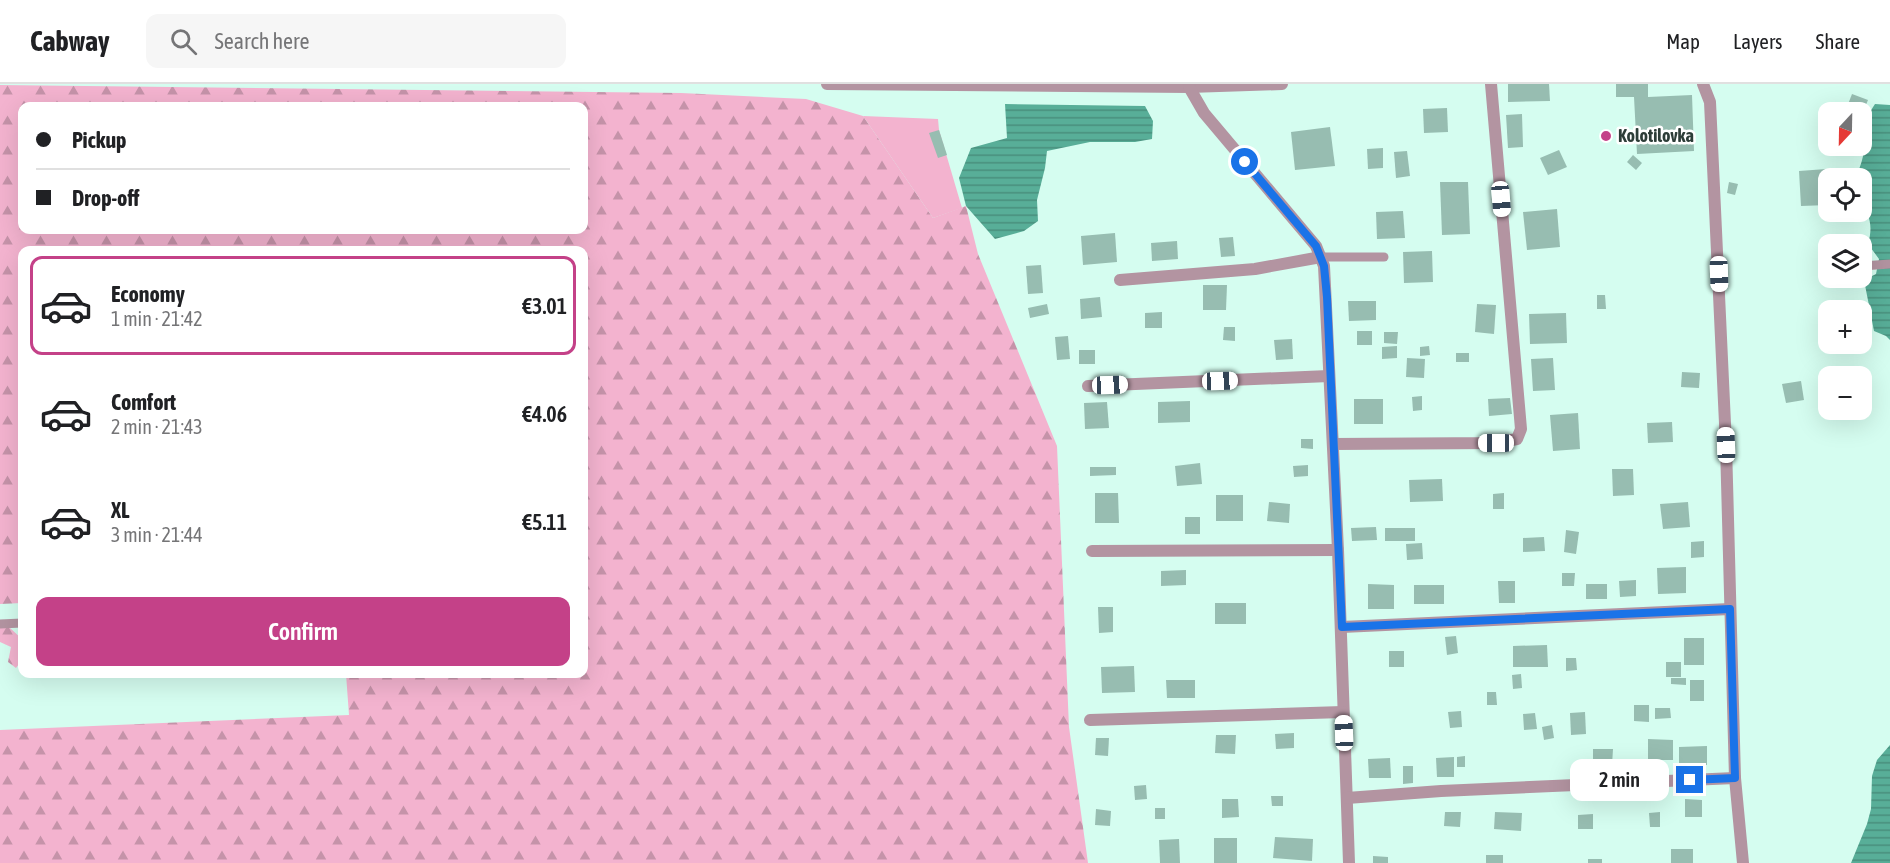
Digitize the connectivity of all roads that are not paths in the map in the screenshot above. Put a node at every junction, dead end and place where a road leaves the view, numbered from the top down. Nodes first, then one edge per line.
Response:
1 (827, 84) edge
2 (1282, 84) edge
3 (1491, 84) edge
4 (1703, 84) edge
5 (1189, 87) junction
6 (1321, 257) junction
7 (1384, 257) dead end
8 (1890, 264) edge
9 (1872, 265) edge
10 (1120, 280) dead end
11 (1329, 376) junction
12 (1088, 386) dead end
13 (1333, 444) junction
14 (1338, 550) junction
15 (1092, 551) dead end
16 (1730, 609) junction
17 (18, 623) edge
18 (0, 624) edge
19 (1342, 627) junction
20 (1343, 712) junction
21 (1090, 720) dead end
22 (1735, 778) junction
23 (1347, 798) junction
24 (1349, 863) edge
25 (1743, 863) edge

1 - 5 street
2 - 5 street
3 - 13 street
4 - 16 street
5 - 6 street
6 - 7 lane
6 - 10 street
6 - 11 street
8 - 9 lane
11 - 12 street
11 - 13 street
13 - 14 street
14 - 15 street
14 - 19 street
16 - 19 street
16 - 22 street
17 - 18 lane
19 - 20 street
20 - 21 street
20 - 23 street
22 - 23 street
22 - 25 street
23 - 24 street

